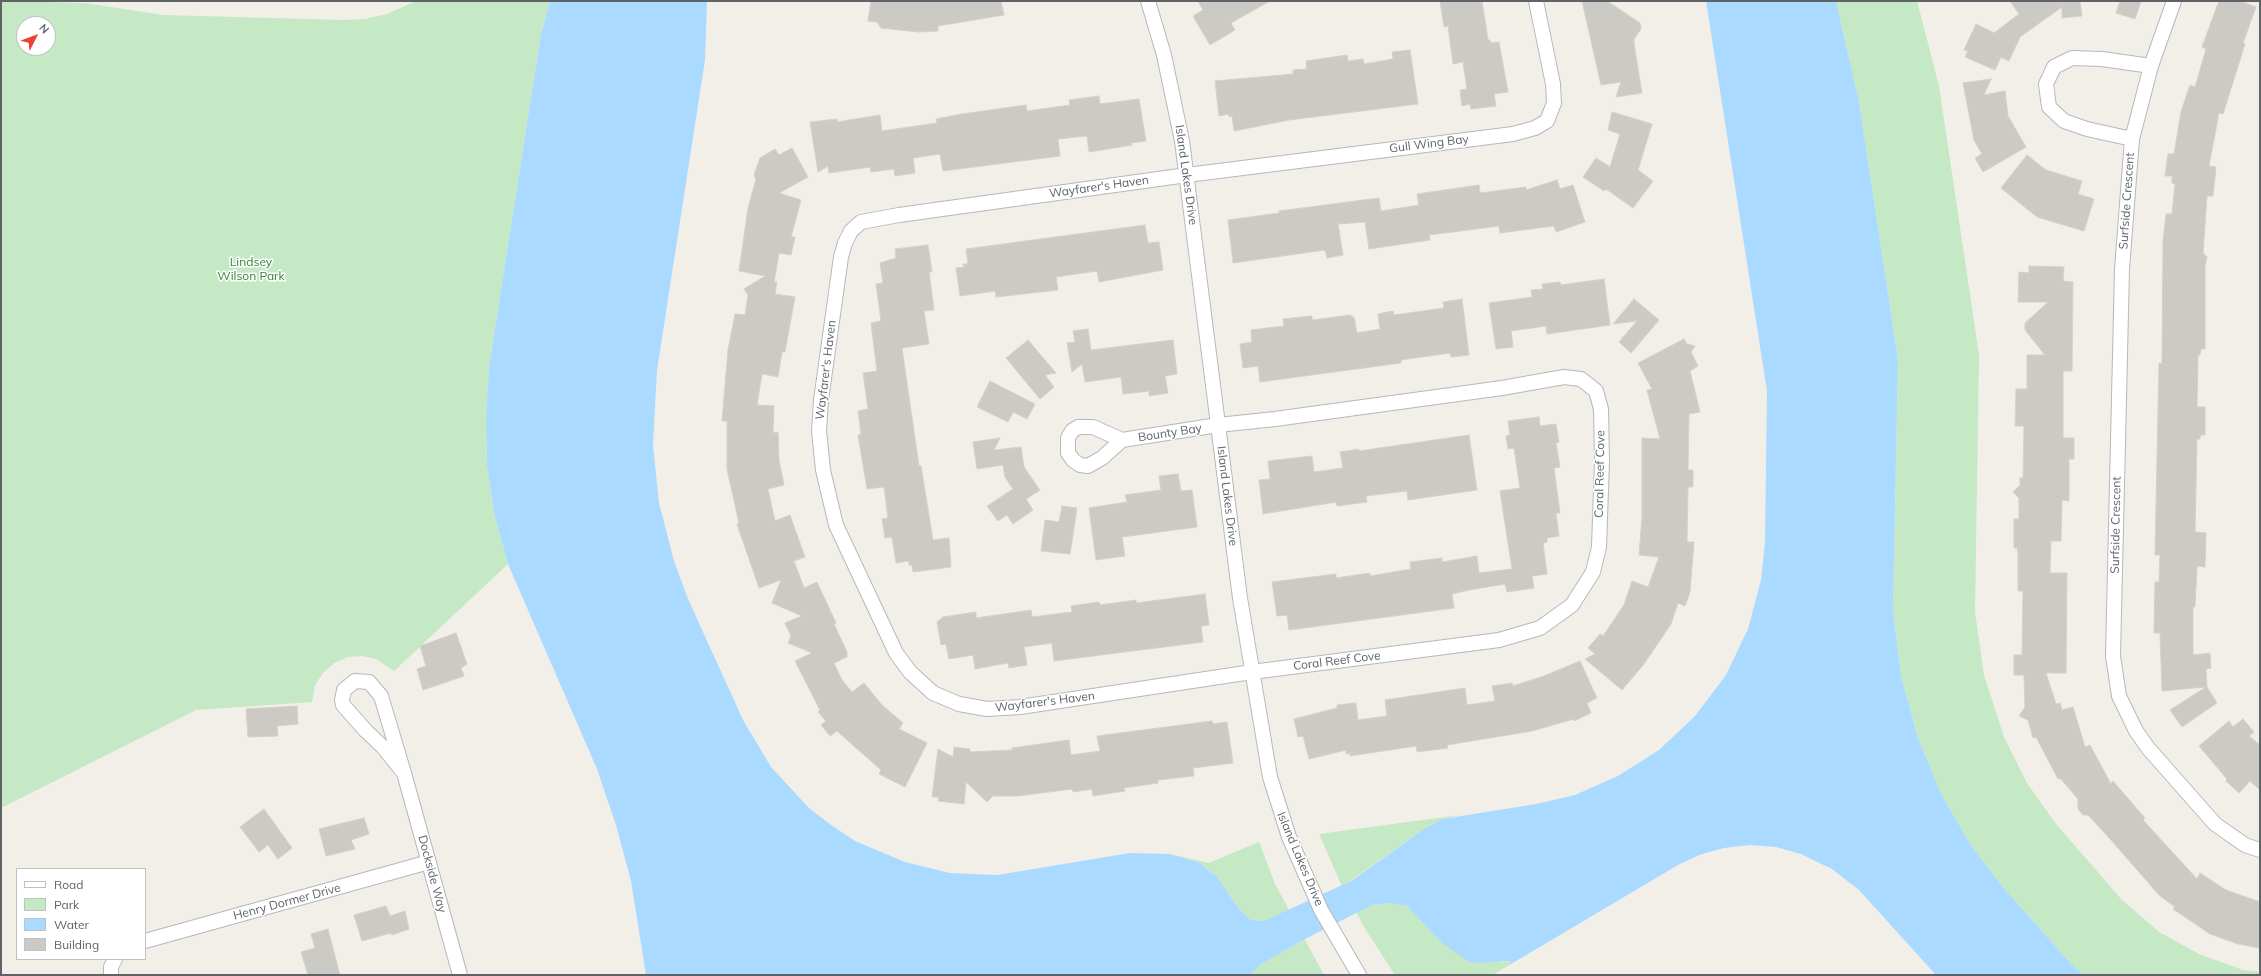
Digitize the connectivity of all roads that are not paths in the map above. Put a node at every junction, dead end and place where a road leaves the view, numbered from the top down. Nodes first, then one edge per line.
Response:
1 (1148, 1) edge
2 (1536, 1) edge
3 (2174, 1) edge
4 (2151, 66) junction
5 (2132, 139) junction
6 (1187, 175) junction
7 (1218, 425) junction
8 (1122, 440) dead end
9 (1252, 672) junction
10 (404, 773) junction
11 (2260, 850) edge
12 (428, 862) junction
13 (146, 941) edge
14 (114, 960) edge
15 (111, 975) edge
16 (460, 975) edge
17 (1359, 975) edge

1 - 6 street, Island Lakes Drive
2 - 6 street, Gull Wing Bay
3 - 4 street, Surfside Crescent
4 - 5 street, Surfside Crescent
4 - 5 street, Surfside Crescent
5 - 11 street, Surfside Crescent
6 - 7 street, Island Lakes Drive
6 - 9 street, Wayfarer's Haven
7 - 8 street, Bounty Bay
7 - 9 street, Island Lakes Drive
7 - 9 street, Coral Reef Cove
9 - 17 street, Island Lakes Drive
10 - 10 street, Dockside Way
10 - 12 street, Dockside Way
12 - 13 street, Henry Dormer Drive
12 - 16 street, Dockside Way
14 - 15 street

